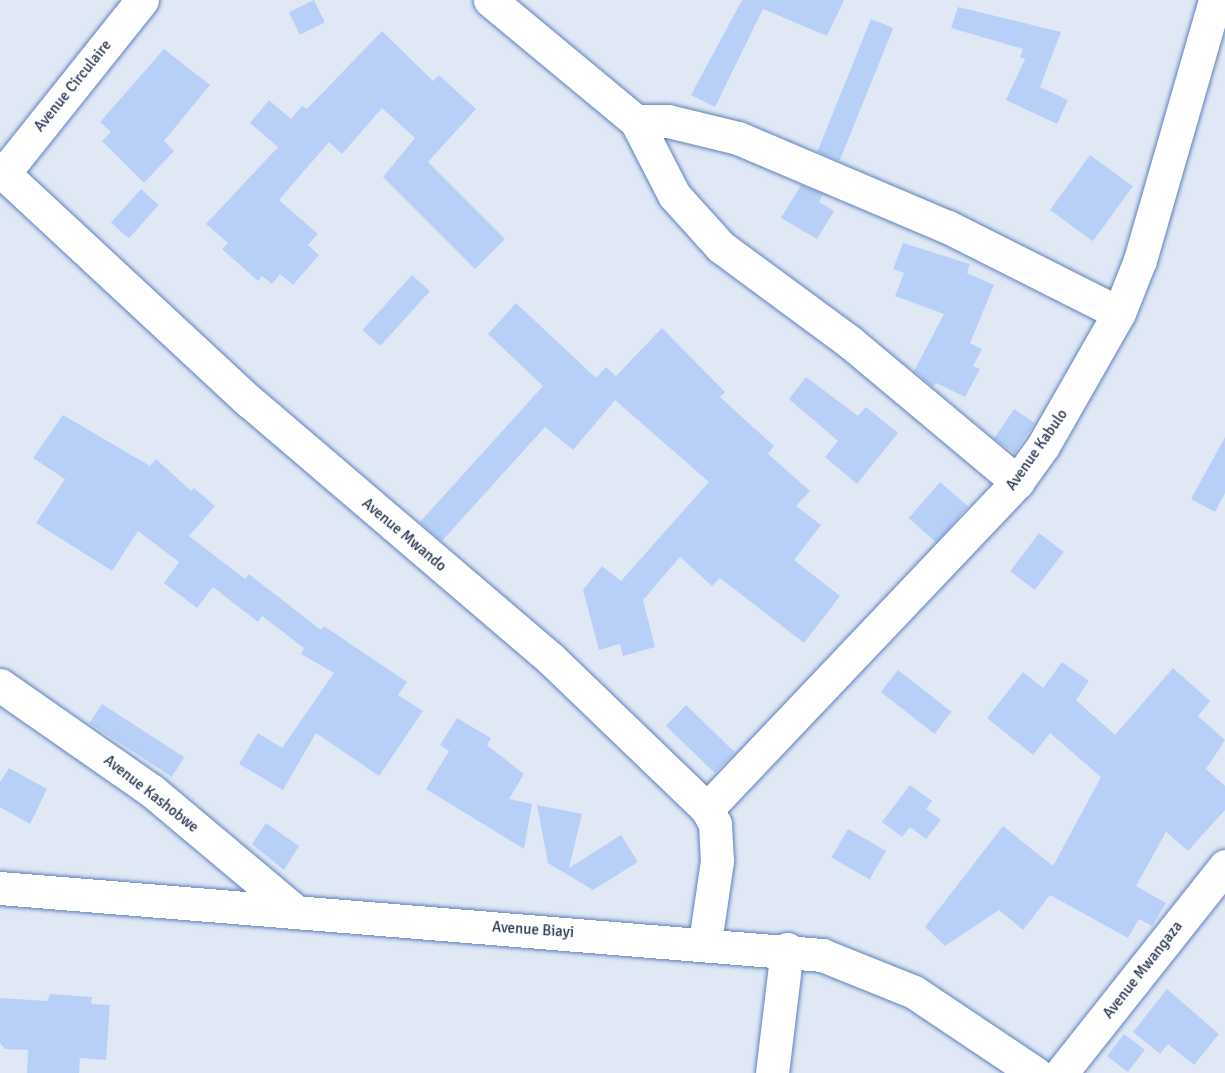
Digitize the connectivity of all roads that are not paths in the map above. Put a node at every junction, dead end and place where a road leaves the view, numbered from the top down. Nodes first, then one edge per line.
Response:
1 (142, 0) edge
2 (490, 0) edge
3 (1215, 0) edge
4 (636, 121) junction
5 (2, 171) edge
6 (1119, 313) junction
7 (1017, 482) junction
8 (0, 685) edge
9 (708, 809) junction
10 (1225, 866) edge
11 (0, 888) edge
12 (296, 912) junction
13 (705, 942) junction
14 (787, 950) junction
15 (772, 1073) edge
16 (1035, 1073) edge
17 (1061, 1073) edge

1 - 5 street, Avenue Circulaire
2 - 4 street
3 - 6 street, Avenue Kabulo
4 - 6 street
4 - 7 street
5 - 9 street, Avenue Mwando
6 - 7 street, Avenue Kabulo
7 - 9 street, Avenue Kabulo
8 - 12 street, Avenue Kashobwe
9 - 13 street
10 - 17 street, Avenue Mwangaza
11 - 12 street, Avenue Biayi
12 - 13 street, Avenue Biayi
13 - 14 street, Avenue Biayi
14 - 15 street
14 - 16 street, Avenue Biayi

